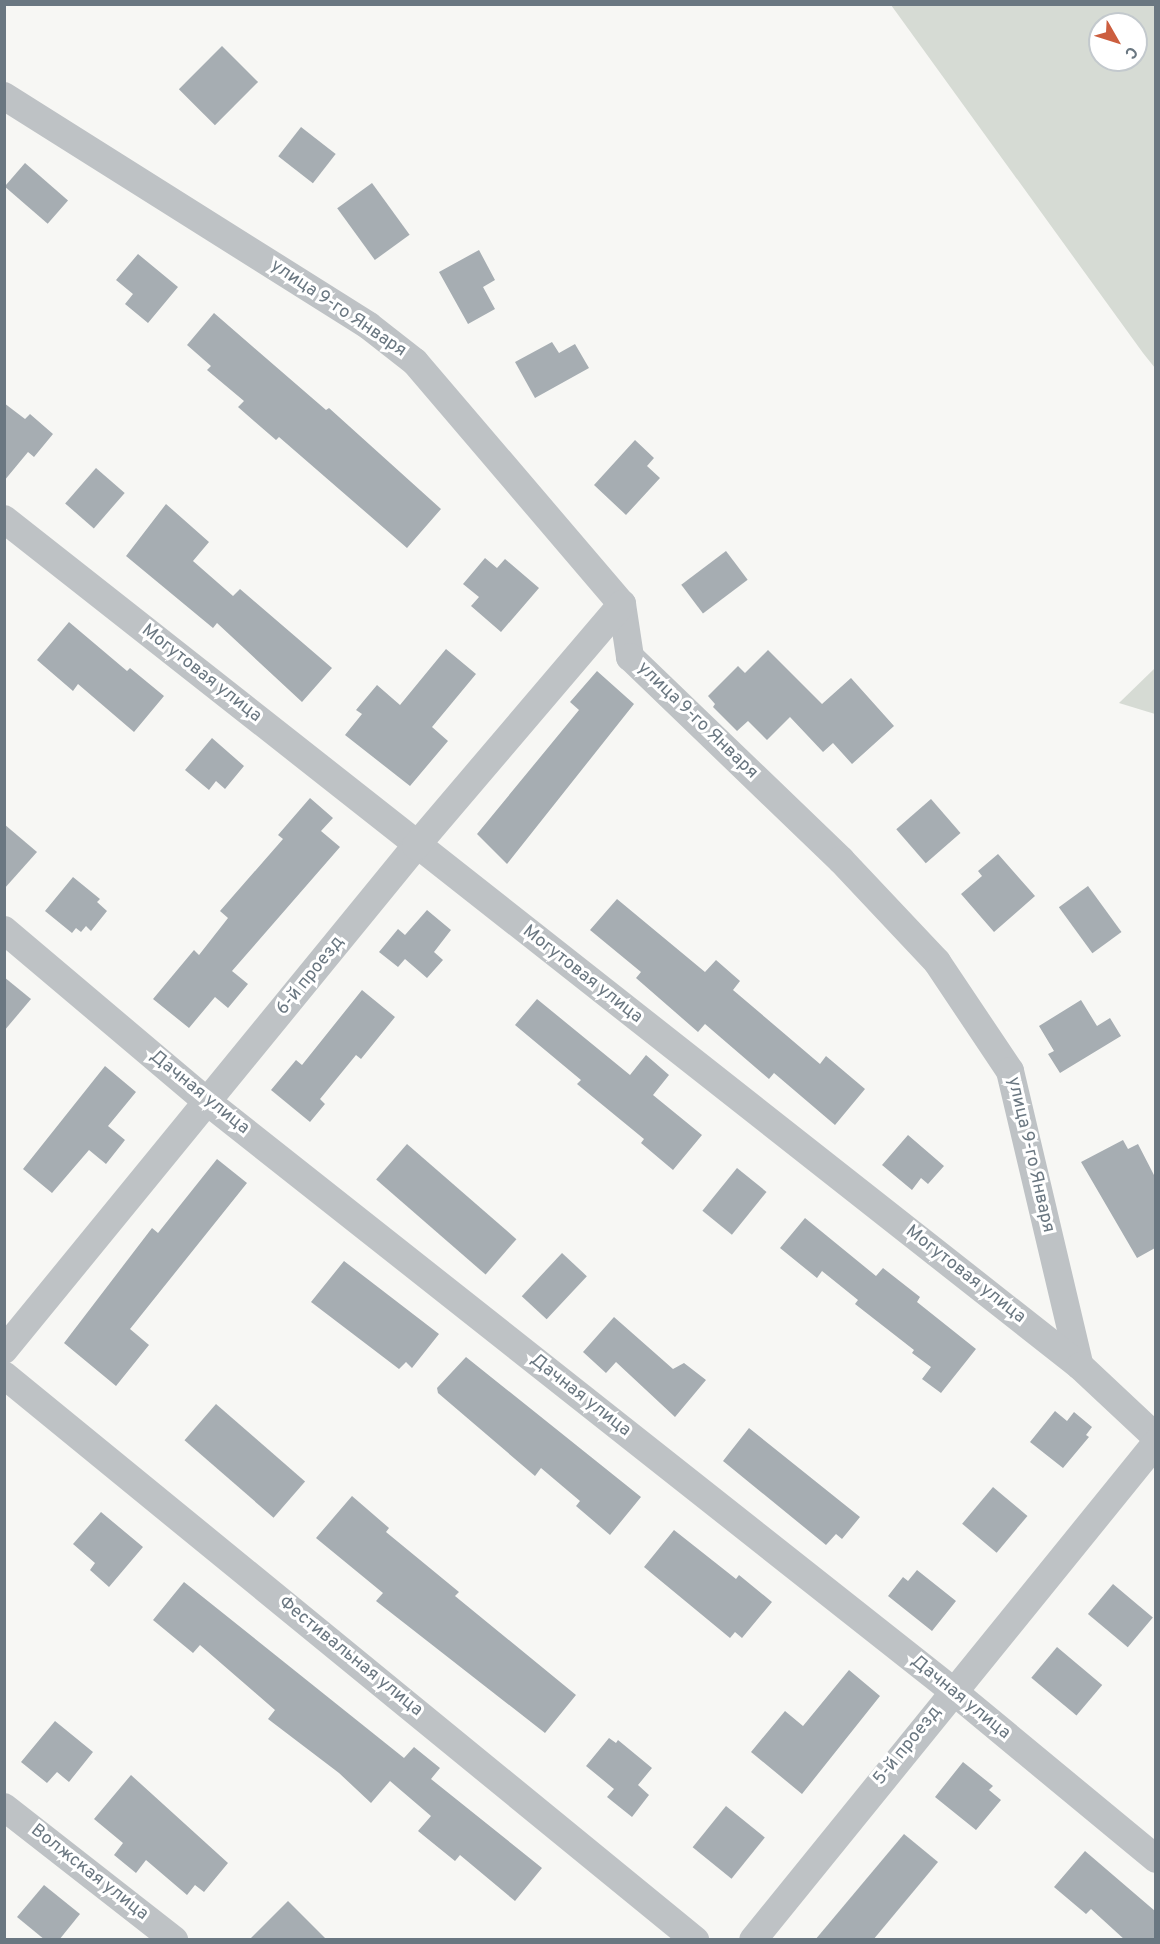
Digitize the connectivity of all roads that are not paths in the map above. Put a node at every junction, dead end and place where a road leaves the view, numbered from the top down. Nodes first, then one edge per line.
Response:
1 (4, 96) edge
2 (4, 519) edge
3 (622, 604) junction
4 (416, 846) junction
5 (4, 930) edge
6 (209, 1103) junction
7 (4, 1350) edge
8 (1080, 1366) junction
9 (4, 1375) edge
10 (1155, 1437) edge
11 (1155, 1443) edge
12 (953, 1691) junction
13 (4, 1807) edge
14 (1155, 1859) edge
15 (174, 1940) edge
16 (695, 1940) edge
17 (753, 1940) edge

1 - 3 street, улица 9-го Января
2 - 4 street, Могутовая улица
3 - 4 street, 6-й проезд
3 - 8 street, улица 9-го Января
4 - 6 street, 6-й проезд
4 - 8 street, Могутовая улица
5 - 6 street, Дачная улица
6 - 7 street, 6-й проезд
6 - 12 street, Дачная улица
8 - 10 street, Могутовая улица
9 - 16 street, Фестивальная улица
11 - 12 street, 5-й проезд
12 - 14 street, Дачная улица
12 - 17 street, 5-й проезд
13 - 15 street, Волжская улица

